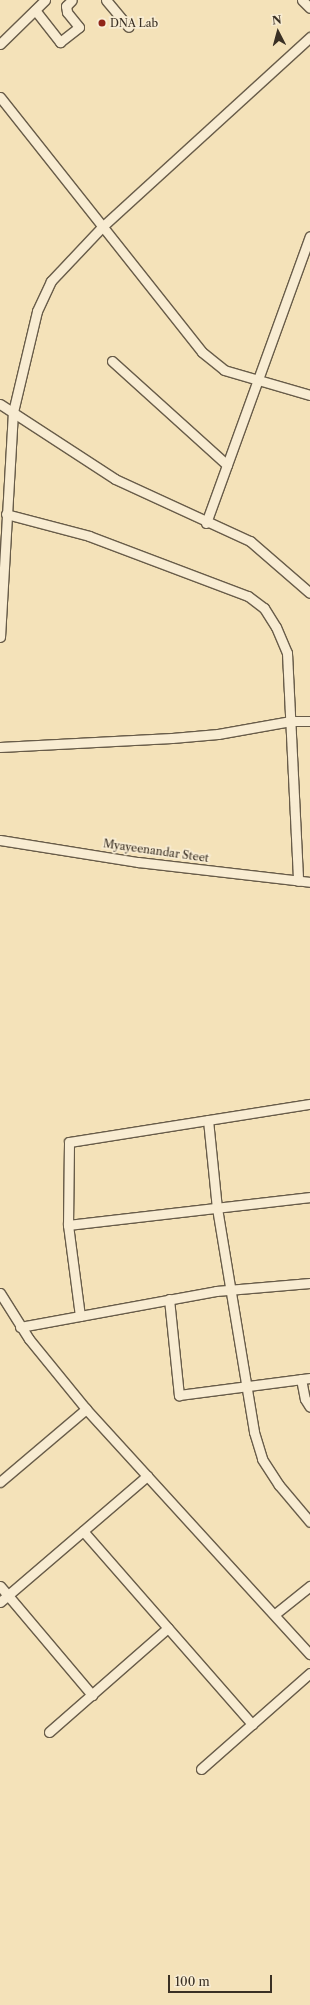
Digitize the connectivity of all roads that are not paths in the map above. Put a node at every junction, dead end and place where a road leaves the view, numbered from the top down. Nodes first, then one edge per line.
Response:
1 (45, 0) edge
2 (72, 0) edge
3 (106, 0) edge
4 (302, 0) edge
5 (310, 8) edge
6 (35, 10) junction
7 (129, 27) dead end
8 (310, 37) edge
9 (0, 44) edge
10 (0, 97) edge
11 (102, 226) junction
12 (310, 236) edge
13 (112, 361) dead end
14 (257, 380) junction
15 (310, 395) edge
16 (0, 404) edge
17 (12, 412) junction
18 (227, 465) junction
19 (6, 514) junction
20 (206, 523) junction
21 (310, 593) edge
22 (0, 637) edge
23 (291, 721) junction
24 (310, 721) edge
25 (0, 747) edge
26 (0, 840) edge
27 (298, 881) junction
28 (310, 882) edge
29 (310, 1104) edge
30 (208, 1120) junction
31 (310, 1197) edge
32 (217, 1208) junction
33 (68, 1225) junction
34 (310, 1283) edge
35 (232, 1289) junction
36 (0, 1293) edge
37 (169, 1299) junction
38 (80, 1316) junction
39 (20, 1327) junction
40 (306, 1378) edge
41 (246, 1386) junction
42 (310, 1407) edge
43 (86, 1409) junction
44 (147, 1476) junction
45 (0, 1482) edge
46 (310, 1522) edge
47 (83, 1531) junction
48 (0, 1586) edge
49 (310, 1586) edge
50 (8, 1595) junction
51 (0, 1602) edge
52 (275, 1614) junction
53 (168, 1628) junction
54 (310, 1654) edge
55 (310, 1673) edge
56 (92, 1694) junction
57 (252, 1724) junction
58 (49, 1732) dead end
59 (201, 1769) dead end

1 - 6 street
2 - 6 street
3 - 7 street
4 - 5 street
6 - 9 street
8 - 11 street
10 - 11 street
11 - 14 street
11 - 17 street
12 - 14 street
13 - 18 street
14 - 15 street
14 - 18 street
16 - 17 street
17 - 19 street
17 - 20 street
18 - 20 street
19 - 22 street
19 - 23 street
20 - 21 street
23 - 24 street
23 - 25 street
23 - 27 street
26 - 27 street, Myayeenandar Steet
27 - 28 street, Myayeenandar Steet
29 - 30 street
30 - 32 street
30 - 33 street
31 - 32 street
32 - 33 street
32 - 35 street
33 - 38 street
34 - 35 street
35 - 37 street
35 - 41 street
36 - 39 street
37 - 38 street
37 - 41 street
38 - 39 street
39 - 43 street
40 - 41 street
40 - 42 street
41 - 46 street
43 - 44 street
43 - 45 street
44 - 47 street
44 - 52 street
47 - 50 street
47 - 53 street
48 - 50 street
49 - 52 street
50 - 51 street
50 - 56 street
52 - 54 street
53 - 56 street
53 - 57 street
55 - 57 street
56 - 58 street
57 - 59 street

